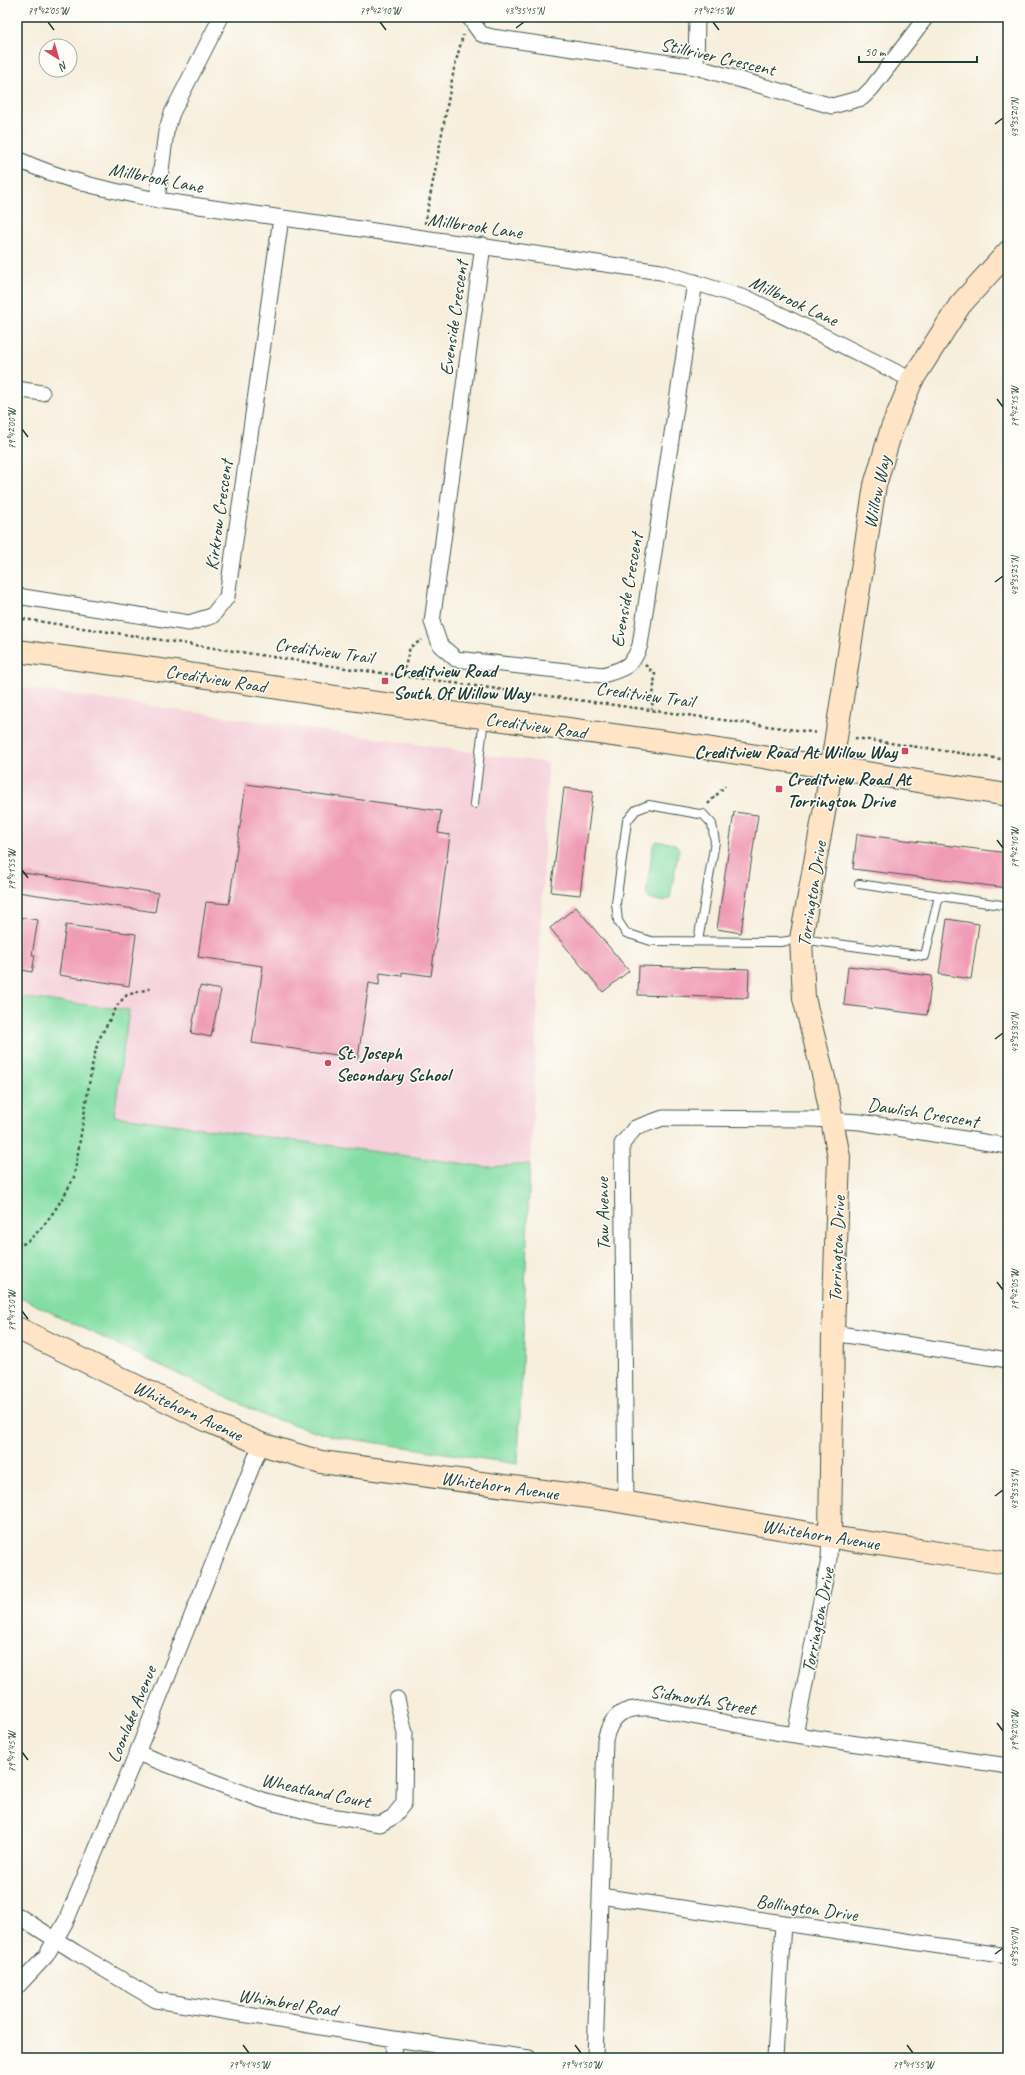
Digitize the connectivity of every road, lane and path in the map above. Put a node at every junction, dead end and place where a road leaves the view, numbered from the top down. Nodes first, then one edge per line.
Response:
1 (221, 17) edge
2 (469, 17) edge
3 (697, 17) edge
4 (926, 17) edge
5 (464, 32) dead end
6 (696, 67) junction
7 (17, 159) edge
8 (157, 200) junction
9 (281, 218) junction
10 (422, 238) junction
11 (483, 245) junction
12 (1008, 252) edge
13 (695, 282) junction
14 (912, 380) junction
15 (17, 389) edge
16 (42, 393) dead end
17 (17, 596) edge
18 (17, 618) edge
19 (435, 633) junction
20 (17, 650) edge
21 (636, 657) junction
22 (403, 675) junction
23 (652, 709) junction
24 (485, 718) junction
25 (819, 733) dead end
26 (856, 738) dead end
27 (1008, 760) edge
28 (831, 767) junction
29 (725, 786) dead end
30 (1008, 795) edge
31 (474, 804) dead end
32 (699, 814) junction
33 (859, 884) dead end
34 (939, 896) junction
35 (1008, 906) edge
36 (801, 939) junction
37 (698, 941) junction
38 (152, 988) dead end
39 (831, 1120) junction
40 (1008, 1146) edge
41 (17, 1248) edge
42 (17, 1328) edge
43 (833, 1333) junction
44 (1008, 1360) edge
45 (261, 1444) junction
46 (626, 1502) junction
47 (830, 1536) junction
48 (1008, 1562) edge
49 (397, 1698) dead end
50 (796, 1735) junction
51 (137, 1753) junction
52 (1008, 1766) edge
53 (600, 1896) junction
54 (17, 1914) edge
55 (783, 1923) junction
56 (56, 1940) junction
57 (1008, 1956) edge
58 (17, 1987) edge
59 (394, 2039) junction
60 (394, 2058) edge
61 (529, 2058) edge
62 (595, 2058) edge
63 (775, 2058) edge

1 - 8 street
2 - 6 street, Stillriver Crescent
3 - 6 street
4 - 6 street, Stillriver Crescent
5 - 10 path
7 - 8 street, Millbrook Lane
8 - 9 street, Millbrook Lane
9 - 10 street, Millbrook Lane
9 - 17 street, Kirkrow Crescent
10 - 11 street, Millbrook Lane
11 - 13 street, Millbrook Lane
11 - 19 street, Evenside Crescent
12 - 14 street, Willow Way
13 - 14 street, Millbrook Lane
13 - 21 street, Evenside Crescent
14 - 28 street, Willow Way
15 - 16 street
18 - 22 path, Creditview Trail
19 - 21 street, Evenside Crescent
19 - 22 path
20 - 24 street, Creditview Road
21 - 23 path
22 - 23 path, Creditview Trail
23 - 25 path, Creditview Trail
24 - 28 street, Creditview Road
24 - 31 lane
26 - 27 path
28 - 30 street, Creditview Road
28 - 36 street, Torrington Drive
29 - 32 path
32 - 37 lane
32 - 37 lane
33 - 34 lane
34 - 35 lane
34 - 36 lane
36 - 37 lane
36 - 39 street, Torrington Drive
38 - 41 path
39 - 40 street, Dawlish Crescent
39 - 43 street, Torrington Drive
39 - 46 street, Taw Avenue
42 - 45 street, Whitehorn Avenue
43 - 44 street
43 - 47 street, Torrington Drive
45 - 46 street, Whitehorn Avenue
45 - 51 street, Loonlake Avenue
46 - 47 street, Whitehorn Avenue
47 - 48 street, Whitehorn Avenue
47 - 50 street, Torrington Drive
49 - 51 street, Wheatland Court
50 - 52 street, Sidmouth Street
50 - 53 street, Sidmouth Street
51 - 56 street, Loonlake Avenue
53 - 55 street, Bollington Drive
53 - 62 street, Sidmouth Street
54 - 56 street, Whimbrel Road
55 - 57 street, Bollington Drive
55 - 63 street
56 - 58 street, Loonlake Avenue
56 - 59 street, Whimbrel Road
59 - 60 street
59 - 61 street, Whimbrel Road

